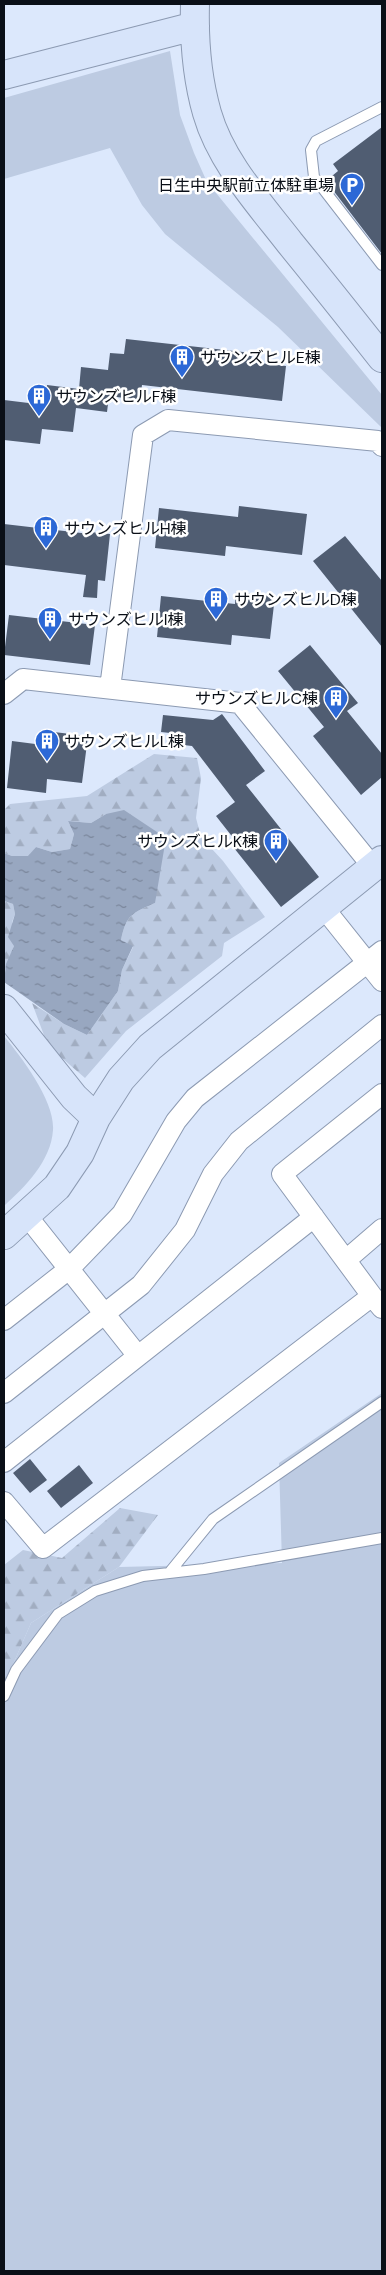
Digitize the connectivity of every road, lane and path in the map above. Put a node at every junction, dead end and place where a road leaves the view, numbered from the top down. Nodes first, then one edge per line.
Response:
1 (195, 15) edge
2 (4, 75) edge
3 (382, 107) edge
4 (382, 265) edge
5 (382, 358) edge
6 (382, 446) edge
7 (110, 688) junction
8 (4, 694) edge
9 (378, 864) edge
10 (323, 907) junction
11 (375, 957) edge
12 (382, 981) edge
13 (4, 1009) edge
14 (382, 1025) edge
15 (382, 1094) edge
16 (96, 1118) junction
17 (27, 1216) junction
18 (314, 1217) junction
19 (382, 1229) edge
20 (4, 1235) edge
21 (346, 1260) junction
22 (69, 1269) junction
23 (377, 1302) edge
24 (104, 1314) junction
25 (4, 1320) edge
26 (138, 1356) junction
27 (4, 1393) edge
28 (382, 1402) edge
29 (4, 1462) edge
30 (4, 1502) edge
31 (382, 1538) edge
32 (169, 1573) junction
33 (4, 1696) edge

1 - 2 street
1 - 5 street
3 - 4 lane
6 - 7 street
7 - 8 street
7 - 9 street
9 - 10 street
10 - 11 street
10 - 16 street
11 - 12 street
11 - 22 street
13 - 16 street
14 - 24 street
15 - 18 street
16 - 17 street
17 - 20 street
17 - 22 street
18 - 21 street
18 - 26 street
19 - 21 street
21 - 23 street
22 - 24 street
22 - 25 street
23 - 30 street
24 - 26 street
24 - 27 street
26 - 29 street
28 - 32 lane
31 - 32 lane
32 - 33 lane

